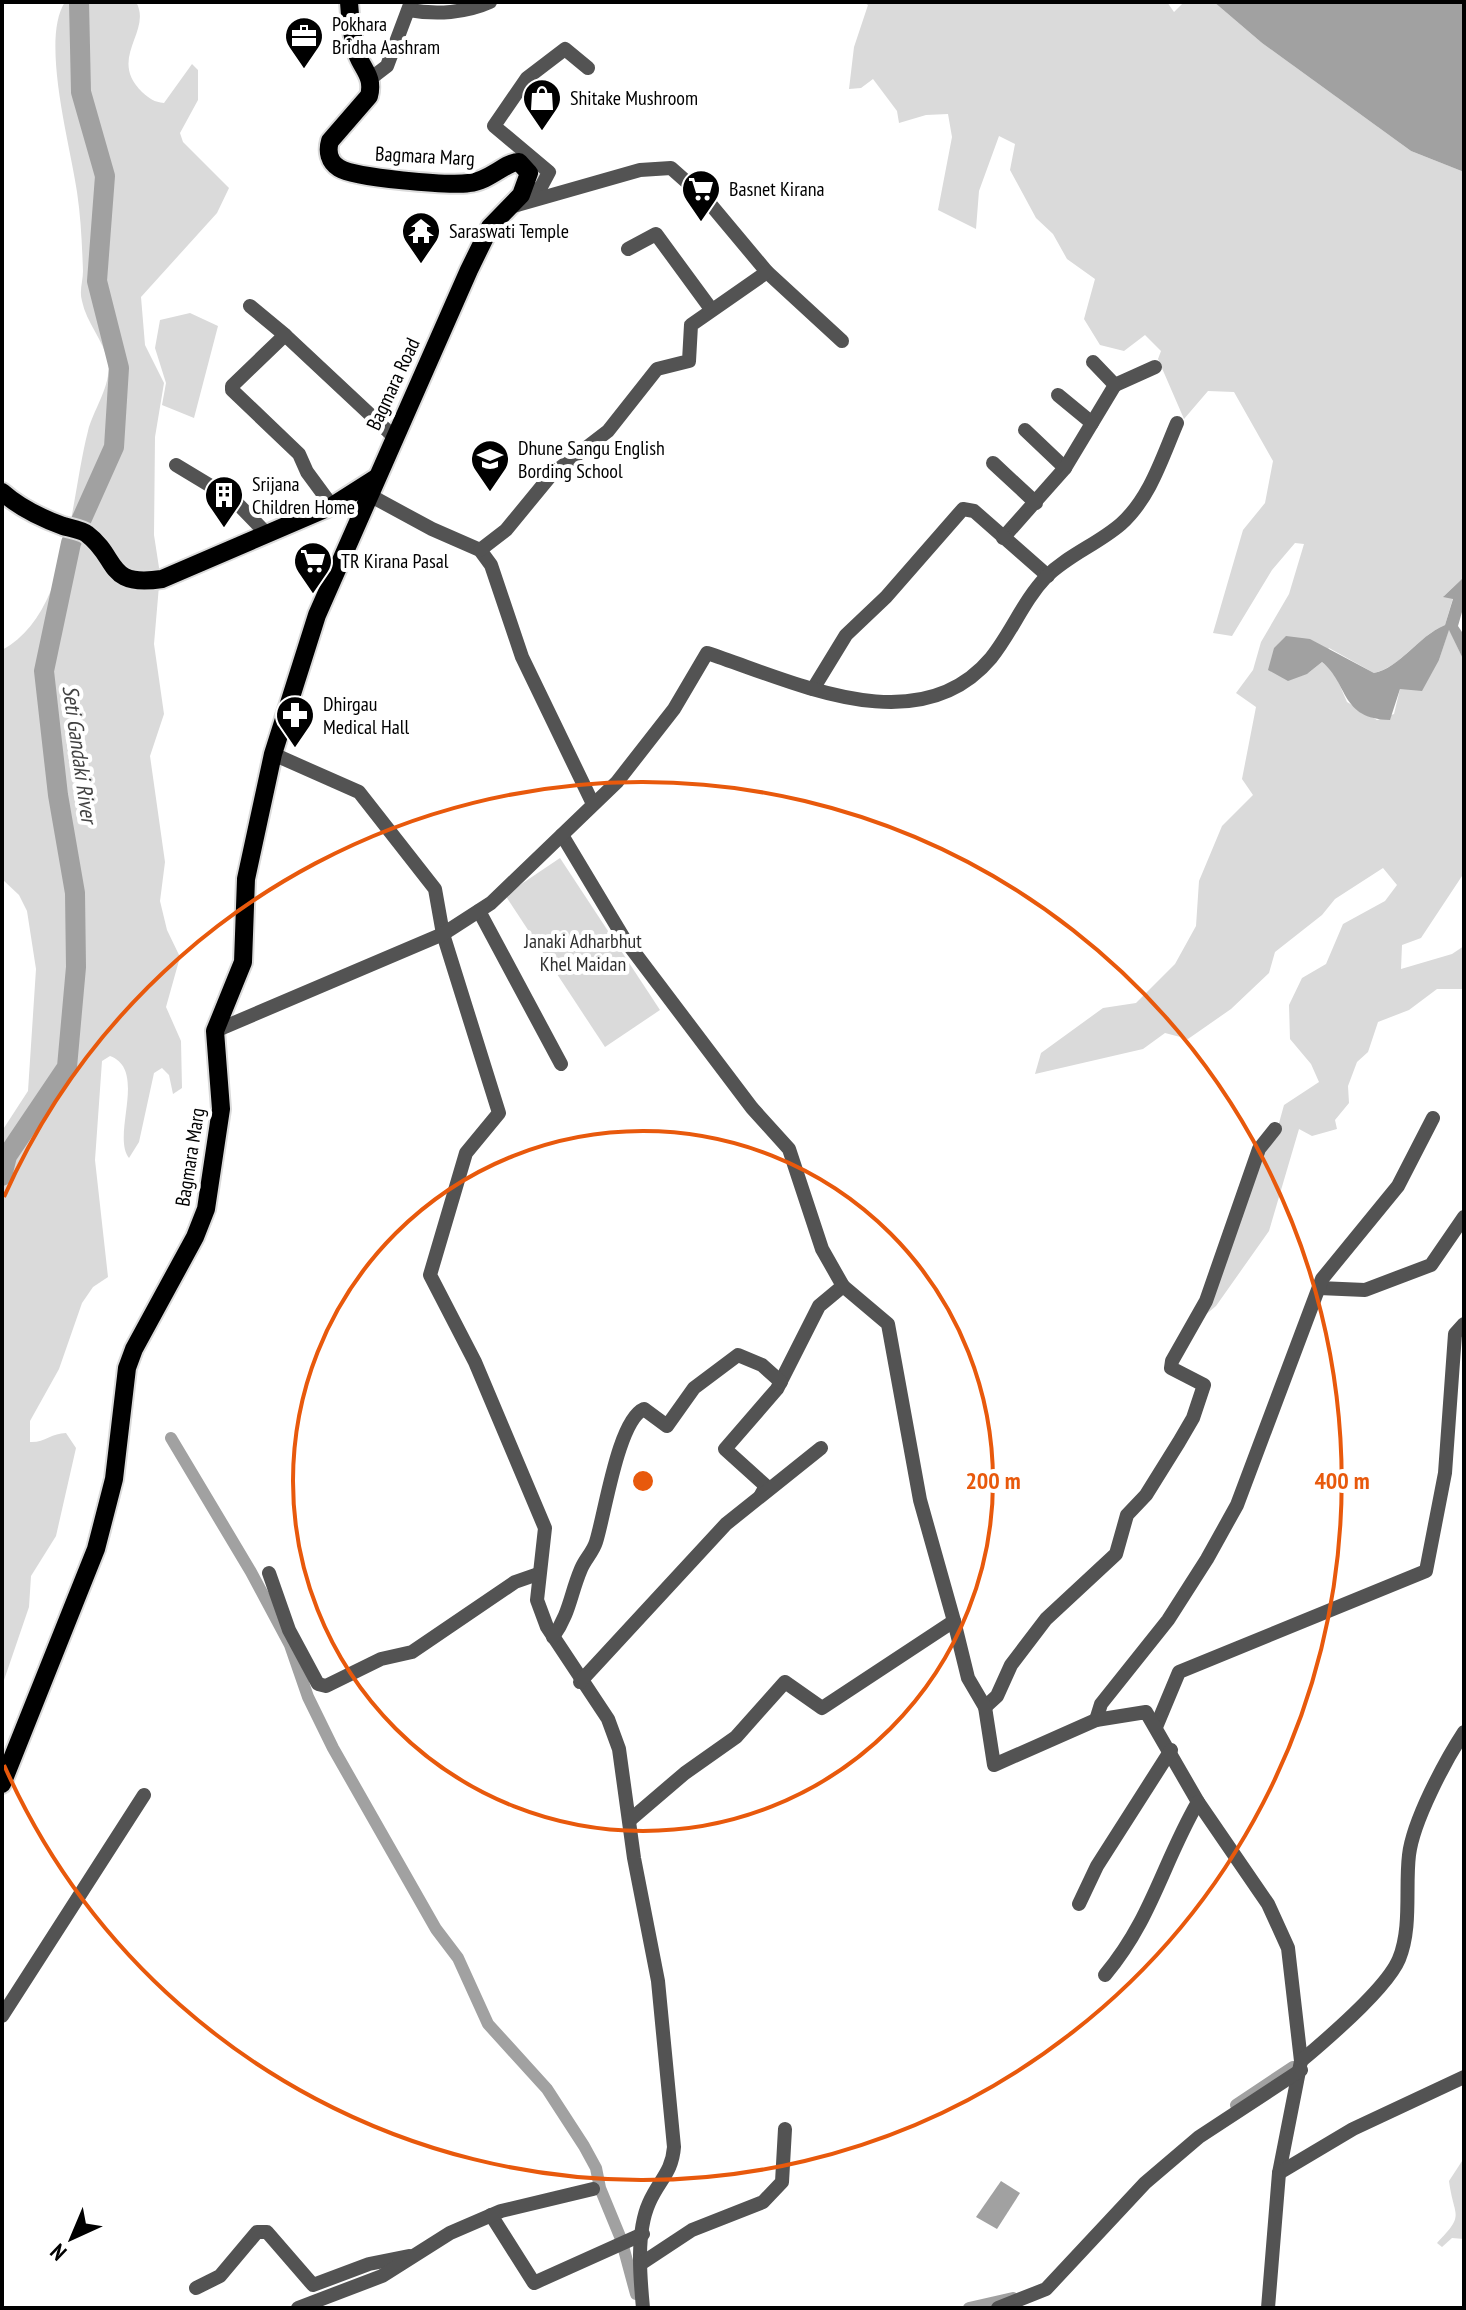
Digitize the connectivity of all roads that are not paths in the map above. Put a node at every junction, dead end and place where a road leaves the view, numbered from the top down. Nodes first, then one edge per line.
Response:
1 (349, 2) edge
2 (490, 2) edge
3 (410, 6) edge
4 (588, 68) dead end
5 (370, 79) junction
6 (510, 207) junction
7 (628, 249) dead end
8 (767, 272) junction
9 (250, 306) dead end
10 (452, 309) joint
11 (711, 309) junction
12 (285, 335) junction
13 (842, 341) dead end
14 (1093, 362) dead end
15 (1155, 367) dead end
16 (1115, 385) junction
17 (1058, 395) dead end
18 (1092, 423) junction
19 (1177, 423) dead end
20 (1025, 430) dead end
21 (393, 436) junction
22 (993, 463) dead end
23 (176, 465) dead end
24 (1065, 468) junction
25 (374, 487) junction
26 (4, 499) edge
27 (1036, 503) junction
28 (332, 506) junction
29 (266, 533) junction
30 (1003, 538) junction
31 (480, 550) junction
32 (1048, 576) junction
33 (813, 689) junction
34 (273, 754) junction
35 (593, 804) junction
36 (562, 835) junction
37 (479, 911) junction
38 (443, 934) junction
39 (215, 1031) junction
40 (561, 1064) dead end
41 (1433, 1118) dead end
42 (1275, 1129) dead end
43 (1464, 1217) edge
44 (843, 1286) junction
45 (1319, 1288) junction
46 (1464, 1324) edge
47 (781, 1382) junction
48 (821, 1448) dead end
49 (761, 1495) junction
50 (269, 1573) dead end
51 (538, 1574) junction
52 (954, 1621) junction
53 (553, 1637) junction
54 (580, 1682) junction
55 (985, 1707) junction
56 (1096, 1720) junction
57 (1156, 1727) junction
58 (1464, 1732) edge
59 (1171, 1750) junction
60 (2, 1784) edge
61 (144, 1795) dead end
62 (1198, 1802) junction
63 (630, 1820) junction
64 (1079, 1904) dead end
65 (1105, 1975) dead end
66 (2, 2016) edge
67 (1301, 2066) junction
68 (1464, 2077) edge
69 (785, 2129) dead end
70 (1279, 2173) junction
71 (593, 2189) dead end
72 (491, 2215) junction
73 (643, 2234) junction
74 (413, 2256) junction
75 (642, 2263) junction
76 (196, 2288) dead end
77 (1037, 2293) junction
78 (298, 2308) edge
79 (643, 2308) edge
80 (998, 2308) edge
81 (1043, 2308) edge
82 (1268, 2308) edge

1 - 5 main road
2 - 3 street
3 - 5 street
4 - 6 street
5 - 6 main road, Bagmara Marg
6 - 8 street
6 - 10 main road, Bagmara Marg
7 - 11 street
8 - 11 street
8 - 13 street
9 - 12 street
10 - 21 main road, Bagmara Road
11 - 31 street
12 - 21 street
12 - 28 street
14 - 16 street
15 - 16 street
16 - 18 street
17 - 18 street
18 - 24 street
19 - 32 street
20 - 24 street
21 - 25 main road, Bagmara Road
22 - 27 street
23 - 29 street
24 - 27 street
25 - 28 main road
25 - 31 street
25 - 34 main road, Bagmara Marg
26 - 29 main road
27 - 30 street
28 - 29 main road
30 - 32 street
30 - 33 street
31 - 35 street
32 - 33 street
33 - 35 street
34 - 38 street
34 - 39 main road, Bagmara Marg
35 - 36 street
36 - 37 street
36 - 44 street
37 - 38 street
37 - 40 street
38 - 39 street
38 - 51 street
39 - 60 main road, Bagmara Marg
41 - 45 street
42 - 55 street
43 - 45 street
44 - 47 street
44 - 52 street
45 - 56 street
46 - 57 street
47 - 49 street
47 - 53 street
48 - 49 street
49 - 54 street
50 - 51 street
51 - 53 street
52 - 55 street
52 - 63 street
53 - 54 street
54 - 63 street
55 - 56 street
56 - 57 street
57 - 59 street
58 - 67 street
59 - 62 street
59 - 64 street
61 - 66 street
62 - 65 street
62 - 67 street
63 - 73 street
67 - 70 street
67 - 77 street
68 - 70 street
69 - 75 street
70 - 82 street
71 - 72 street
72 - 73 street
72 - 74 street
73 - 75 street
74 - 76 street
74 - 78 street
75 - 79 street
77 - 80 street
77 - 81 street

